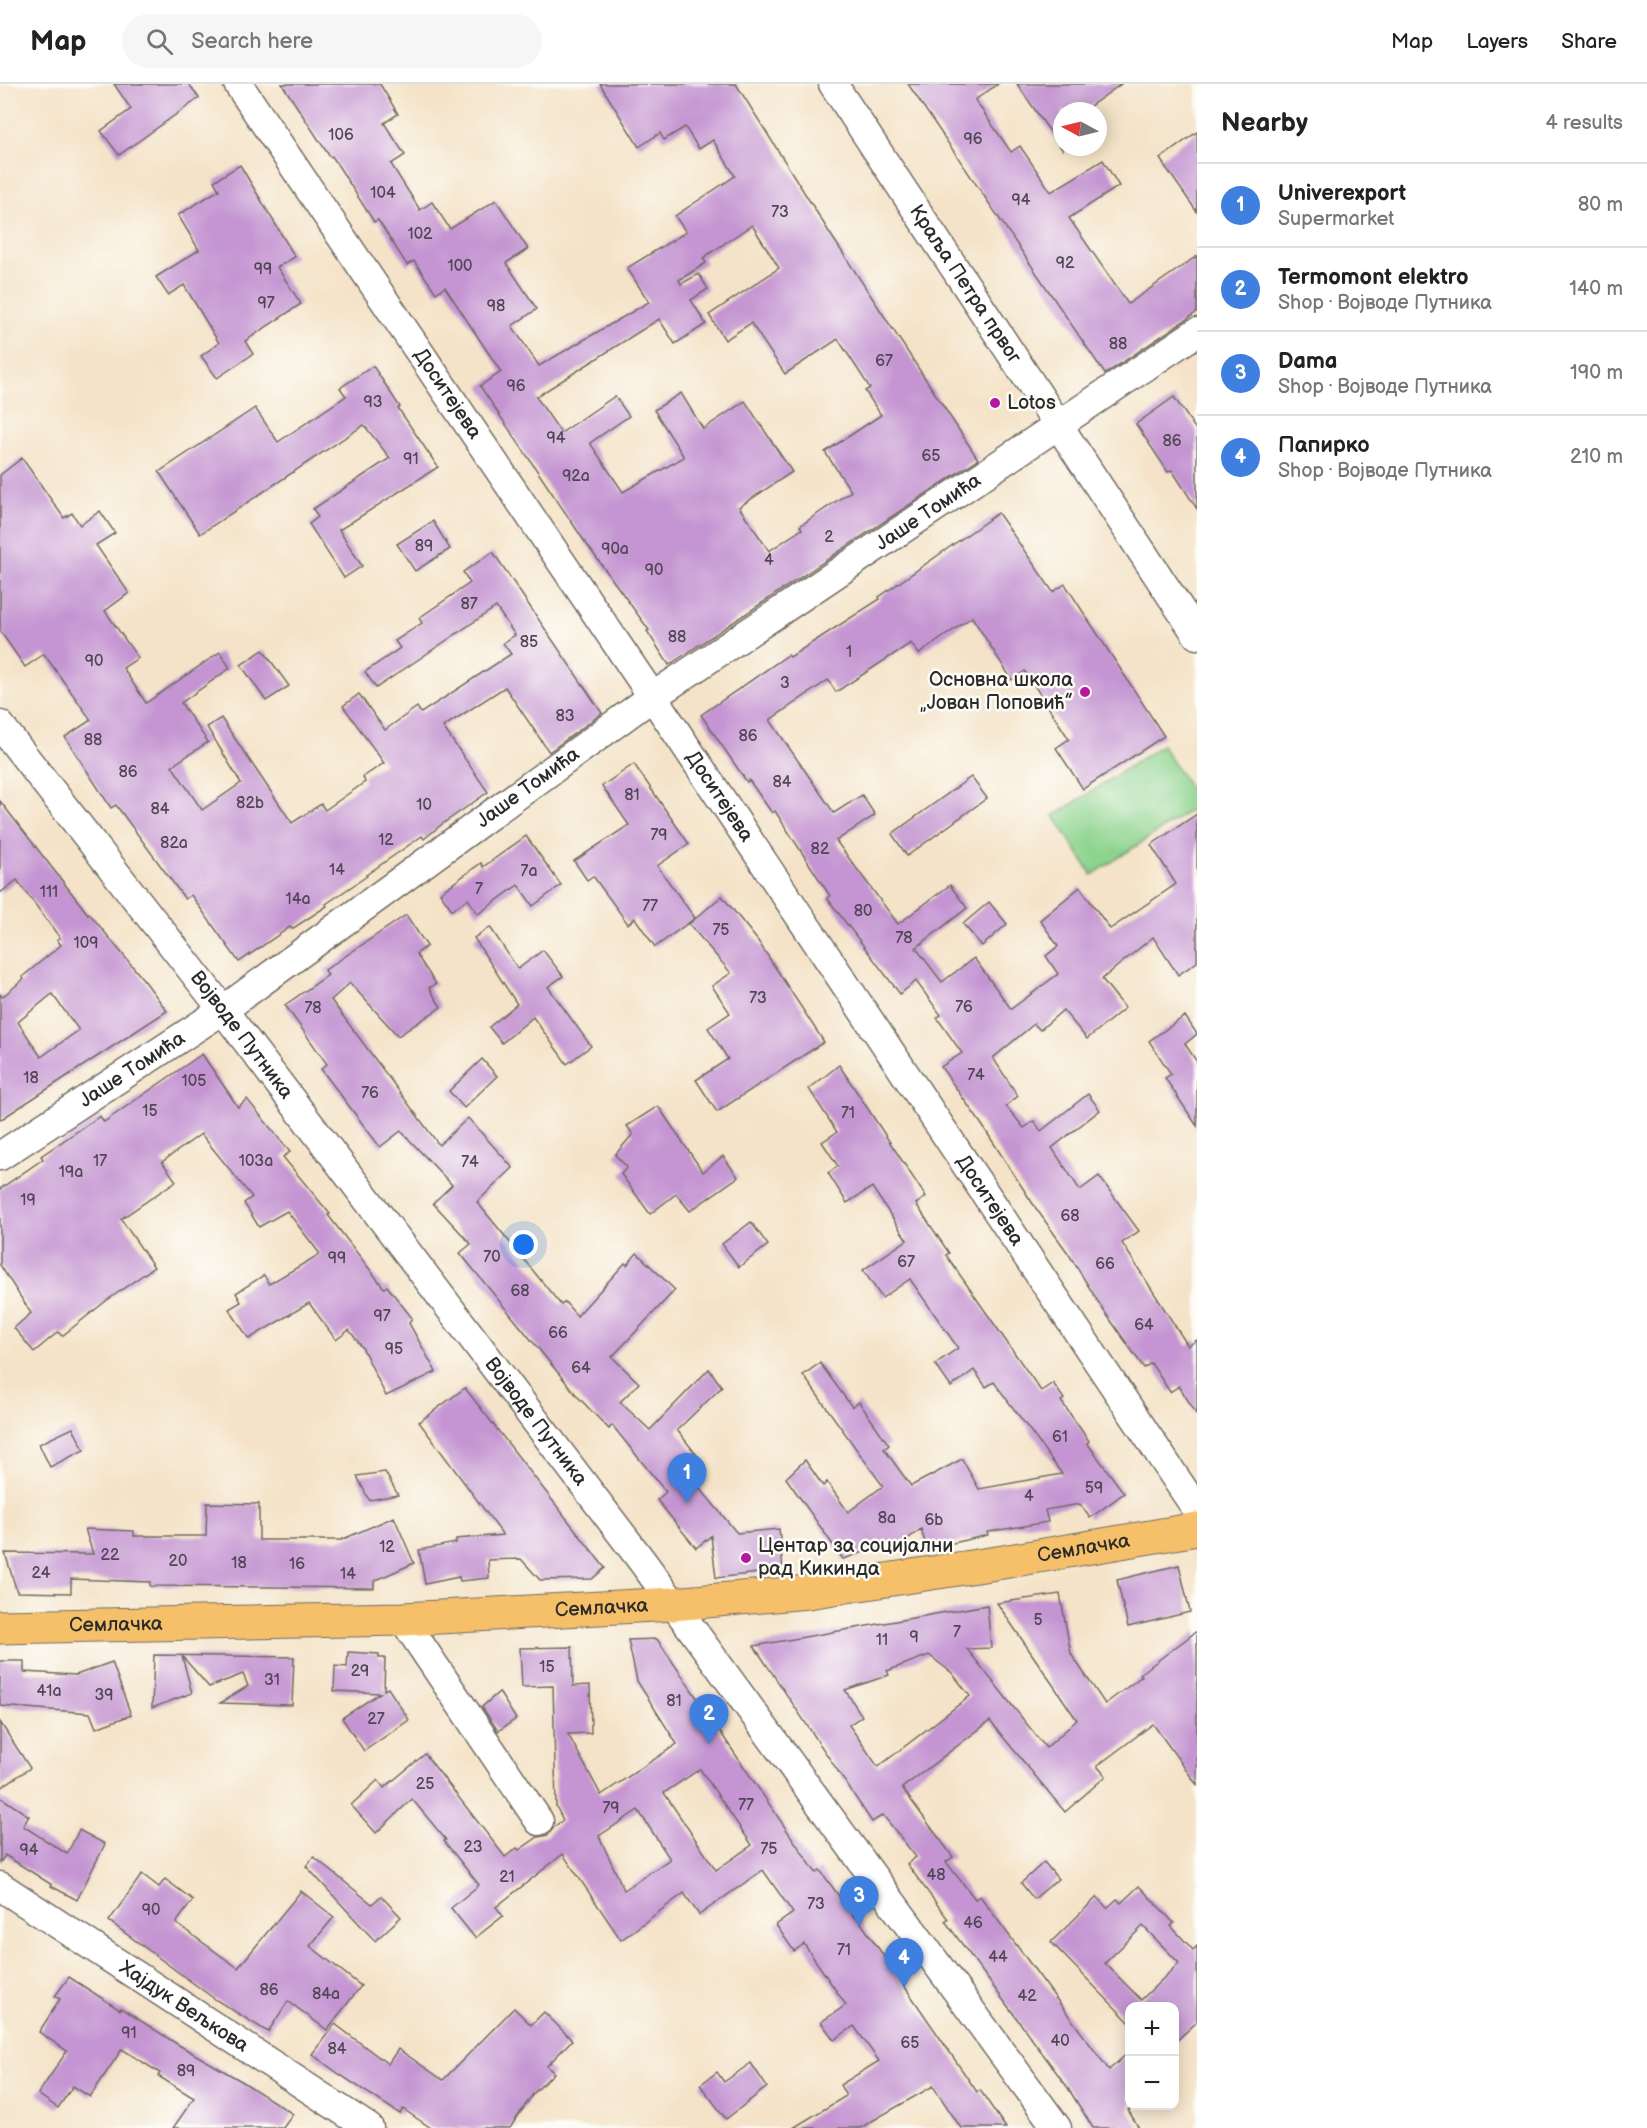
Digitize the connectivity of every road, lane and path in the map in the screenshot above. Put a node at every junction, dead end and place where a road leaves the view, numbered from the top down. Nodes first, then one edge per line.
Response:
1 (238, 84) edge
2 (833, 84) edge
3 (1197, 332) edge
4 (1059, 423) junction
5 (1197, 635) edge
6 (652, 697) junction
7 (0, 725) edge
8 (223, 1010) junction
9 (0, 1156) edge
10 (1197, 1509) edge
11 (1197, 1529) edge
12 (673, 1604) junction
13 (403, 1619) junction
14 (0, 1627) edge
15 (539, 1821) dead end
16 (0, 1886) edge
17 (369, 2128) edge
18 (1057, 2128) edge

1 - 6 street, Доситејева
2 - 4 street, Краља Петра првог
3 - 4 street, Јаше Томића
4 - 5 street, Краља Петра првог
4 - 6 street, Јаше Томића
6 - 8 street, Јаше Томића
6 - 10 street, Доситејева
7 - 8 street, Војводе Путника
8 - 9 street, Јаше Томића
8 - 12 street, Војводе Путника
11 - 12 main road, Семлачка
12 - 13 main road, Семлачка
12 - 18 street, Војводе Путника
13 - 14 main road, Семлачка
13 - 15 street
16 - 17 street, Хајдук Вељкова

